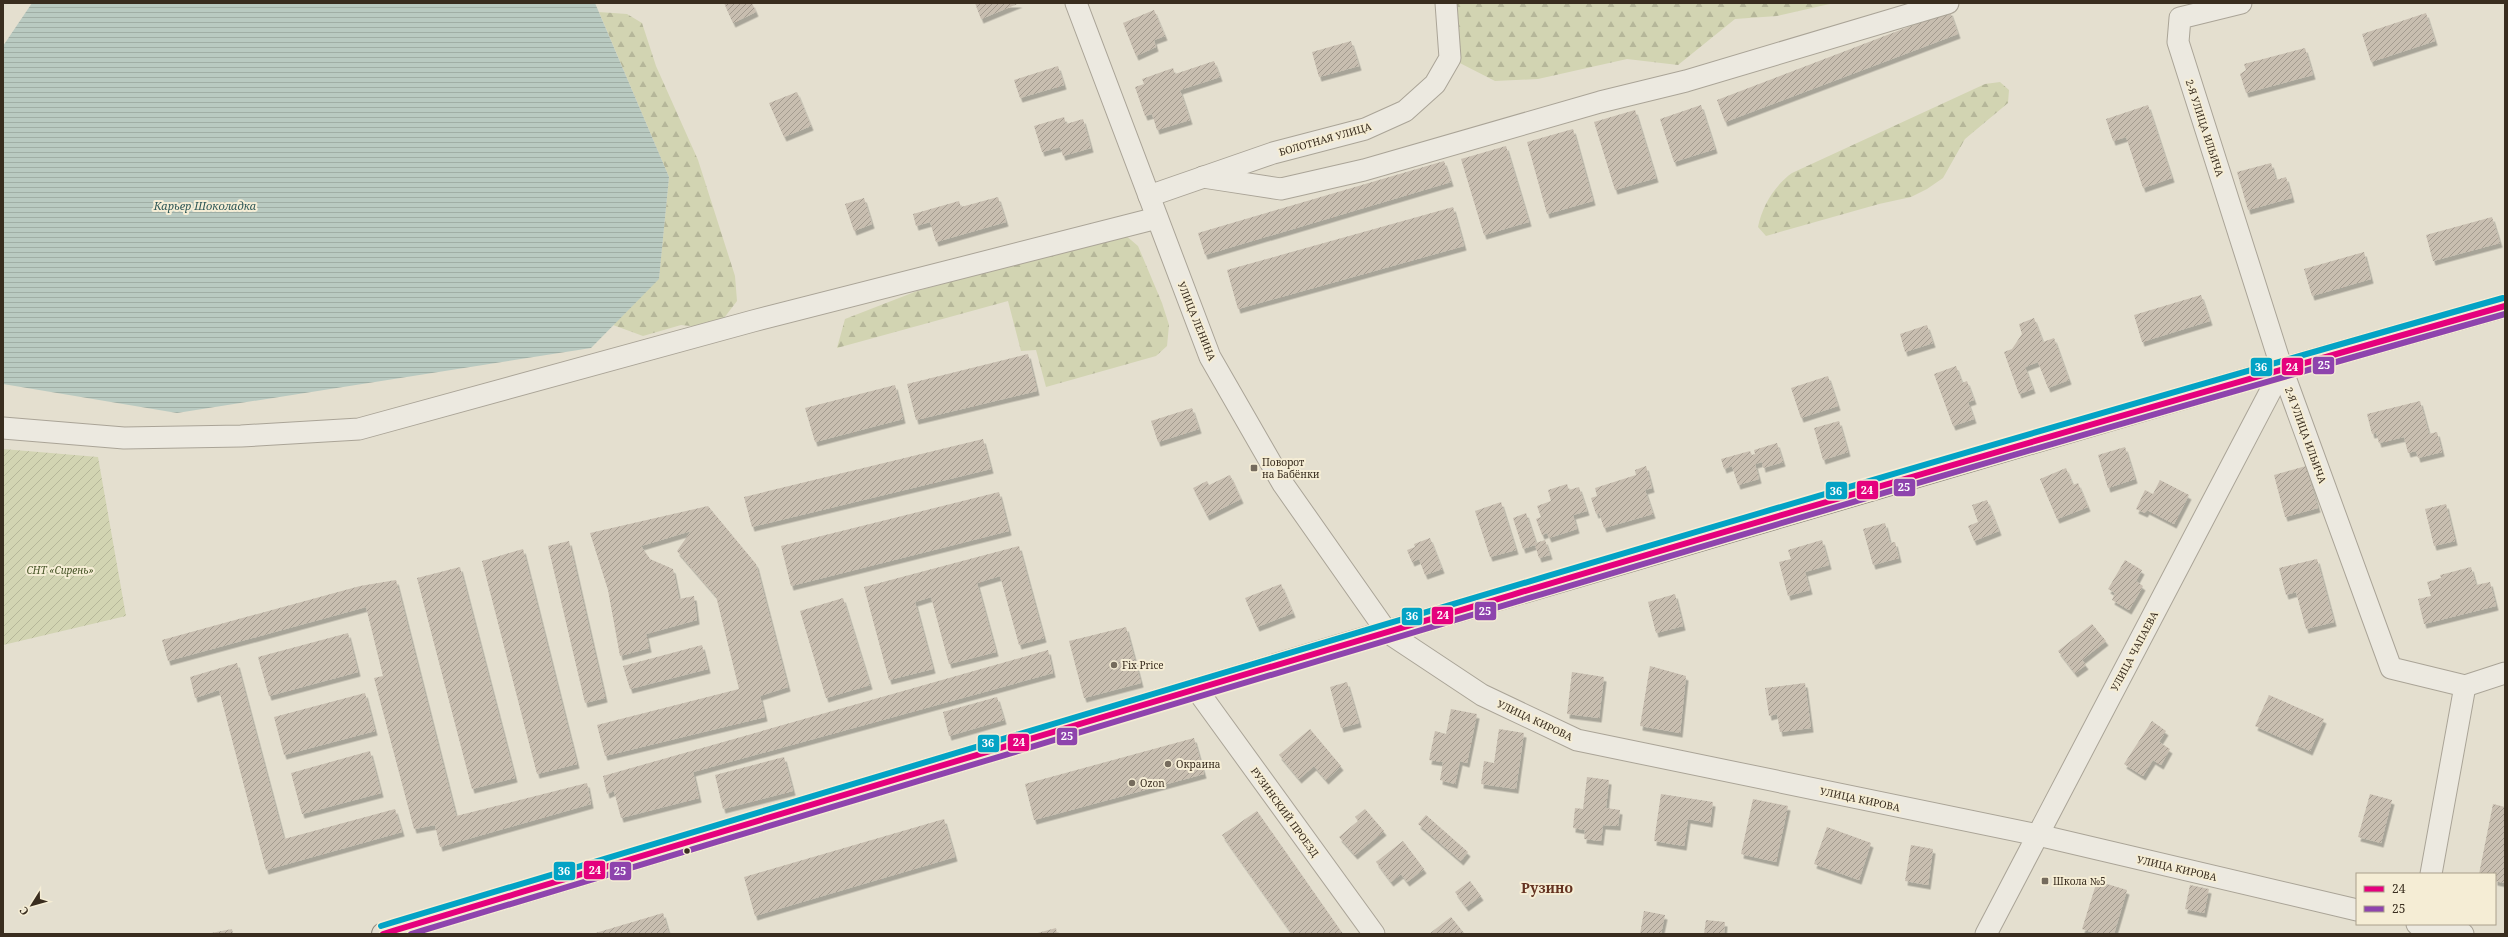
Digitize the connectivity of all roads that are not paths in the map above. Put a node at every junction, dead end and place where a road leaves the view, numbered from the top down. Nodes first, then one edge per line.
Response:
1 (1076, 3) edge
2 (1446, 3) edge
3 (1948, 3) edge
4 (2241, 3) edge
5 (1203, 178) junction
6 (1148, 196) junction
7 (1157, 218) junction
8 (2505, 306) edge
9 (2282, 368) junction
10 (3, 428) edge
11 (1387, 632) junction
12 (2505, 673) edge
13 (2466, 686) junction
14 (1197, 690) junction
15 (2038, 835) junction
16 (2431, 873) edge
17 (2356, 910) edge
18 (2424, 925) edge
19 (413, 929) edge
20 (383, 934) edge
21 (1374, 934) edge
22 (1986, 934) edge
23 (2463, 934) edge

1 - 6 street, УЛИЦА ЛЕНИНА
2 - 5 street, БОЛОТНАЯ УЛИЦА
3 - 5 street
4 - 9 street, 2-Я УЛИЦА ИЛЬИЧА
5 - 6 street, БОЛОТНАЯ УЛИЦА
6 - 7 street, УЛИЦА ЛЕНИНА
7 - 10 street
7 - 11 street, УЛИЦА ЛЕНИНА
8 - 9 main road
9 - 11 main road
9 - 13 street, 2-Я УЛИЦА ИЛЬИЧА
9 - 15 street, УЛИЦА ЧАПАЕВА
11 - 14 main road
11 - 15 street, УЛИЦА КИРОВА
12 - 13 street
13 - 16 street
14 - 19 main road
14 - 21 street, РУЗИНСКИЙ ПРОЕЗД
15 - 17 street, УЛИЦА КИРОВА
15 - 22 street, УЛИЦА ЧАПАЕВА
18 - 23 street
19 - 20 main road

